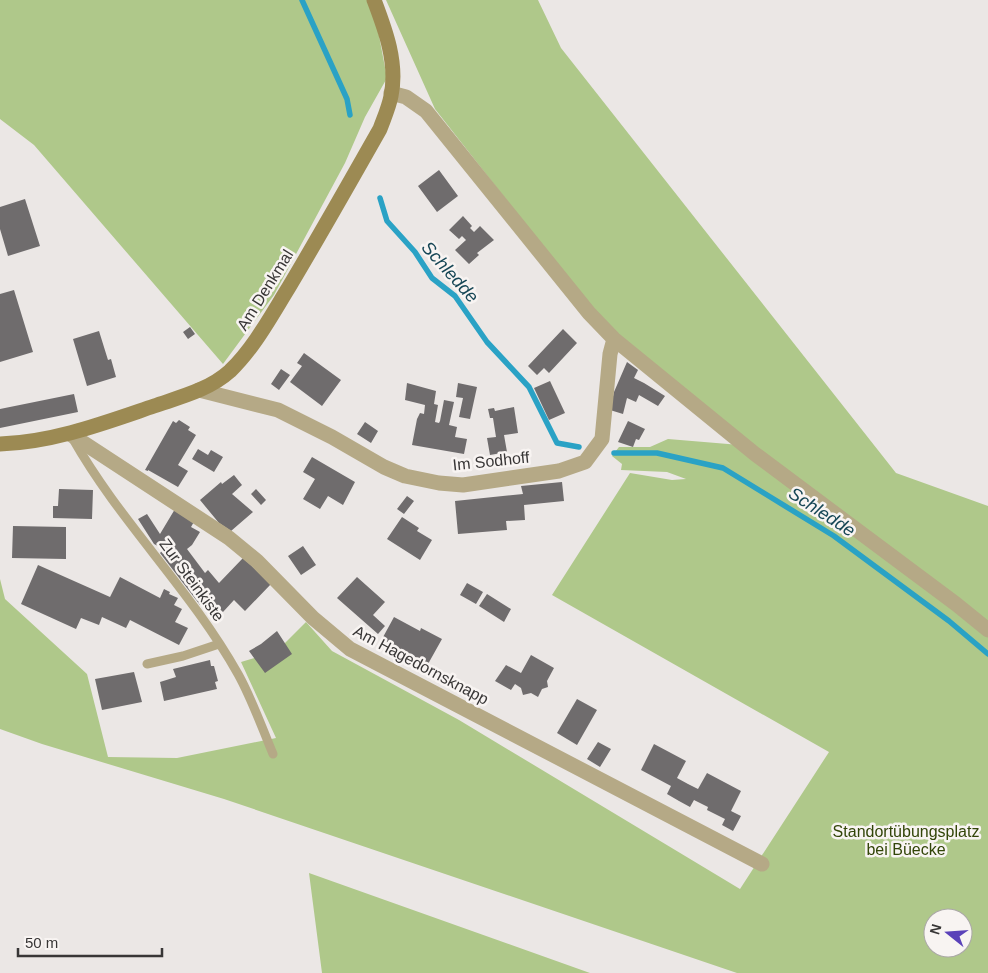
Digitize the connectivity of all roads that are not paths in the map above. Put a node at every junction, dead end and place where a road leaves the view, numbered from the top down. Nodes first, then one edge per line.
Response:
1 (374, 0) edge
2 (392, 93) junction
3 (614, 339) junction
4 (199, 390) junction
5 (70, 434) junction
6 (0, 444) edge
7 (988, 630) edge
8 (219, 644) junction
9 (146, 664) dead end
10 (273, 754) dead end
11 (762, 864) dead end

1 - 2 main road, Am Denkmal
2 - 3 street
2 - 4 main road, Am Denkmal
3 - 4 street, Im Sodhoff
3 - 7 street
4 - 5 main road, Am Denkmal
5 - 6 main road, Am Denkmal
5 - 8 lane, Zur Steinkiste
5 - 11 street, Am Hagedornsknapp
8 - 9 lane
8 - 10 lane, Zur Steinkiste

